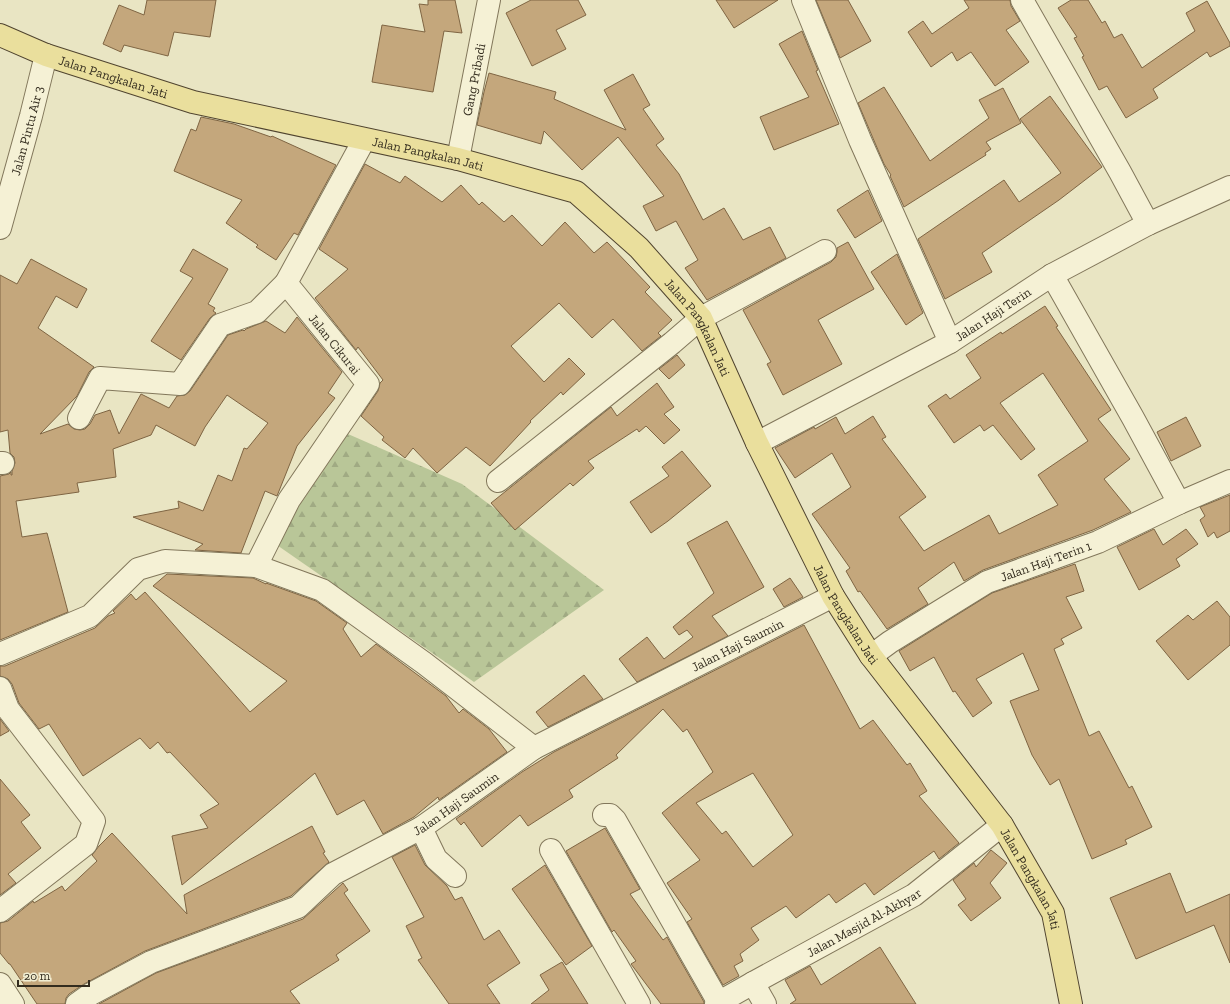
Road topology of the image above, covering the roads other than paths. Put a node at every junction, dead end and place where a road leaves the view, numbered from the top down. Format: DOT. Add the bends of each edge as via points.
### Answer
graph roads {
  1 [pos="490,0"];
  2 [pos="803,0"];
  3 [pos="1022,0"];
  4 [pos="0,35"];
  5 [pos="46,55"];
  6 [pos="364,140"];
  7 [pos="458,159"];
  8 [pos="1230,187"];
  9 [pos="1148,224"];
  10 [pos="0,228"];
  11 [pos="825,251"];
  12 [pos="1052,275"];
  13 [pos="286,283"];
  14 [pos="701,318"];
  15 [pos="950,342"];
  16 [pos="79,418"];
  17 [pos="757,443"];
  18 [pos="498,481"];
  19 [pos="1230,481"];
  20 [pos="1179,503"];
  21 [pos="256,566"];
  22 [pos="833,596"];
  23 [pos="0,654"];
  24 [pos="870,656"];
  25 [pos="0,688"];
  26 [pos="534,748"];
  27 [pos="604,815"];
  28 [pos="1002,825"];
  29 [pos="421,828"];
  30 [pos="551,850"];
  31 [pos="455,876"];
  32 [pos="0,910"];
  33 [pos="753,983"];
  34 [pos="0,984"];
  35 [pos="718,1003"];
  36 [pos="13,1004"];
  37 [pos="77,1004"];
  38 [pos="639,1004"];
  39 [pos="766,1004"];
  40 [pos="1071,1004"];
  1 -- 7 [label="street, Gang Pribadi"];
  2 -- 15 [label="street" via="860,140"];
  3 -- 9 [label="street"];
  4 -- 5 [label="main road, Jalan Pangkalan Jati"];
  5 -- 6 [label="main road, Jalan Pangkalan Jati" via="193,102"];
  5 -- 10 [label="street, Jalan Pintu Air 3"];
  6 -- 7 [label="main road, Jalan Pangkalan Jati"];
  6 -- 13 [label="street"];
  7 -- 14 [label="main road, Jalan Pangkalan Jati" via="576,192 639,248"];
  8 -- 9 [label="street, Jalan Haji Terin"];
  9 -- 12 [label="street, Jalan Haji Terin"];
  11 -- 14 [label="street"];
  12 -- 15 [label="street, Jalan Haji Terin"];
  12 -- 20 [label="street"];
  13 -- 16 [label="street" via="257,312 220,325 180,384 100,378"];
  13 -- 21 [label="street, Jalan Cikurai" via="368,384 289,500"];
  14 -- 17 [label="main road, Jalan Pangkalan Jati"];
  14 -- 18 [label="street"];
  15 -- 17 [label="street, Jalan Haji Terin"];
  17 -- 22 [label="main road, Jalan Pangkalan Jati"];
  19 -- 20 [label="street, Jalan Haji Terin 1"];
  20 -- 24 [label="street, Jalan Haji Terin 1" via="1098,542 987,582"];
  21 -- 23 [label="street" via="165,561 138,569 90,616"];
  21 -- 26 [label="street" via="322,590 424,663"];
  22 -- 24 [label="main road, Jalan Pangkalan Jati"];
  22 -- 26 [label="street, Jalan Haji Saumin"];
  24 -- 28 [label="main road, Jalan Pangkalan Jati"];
  25 -- 32 [label="street" via="8,709 94,821 86,844"];
  26 -- 29 [label="street, Jalan Haji Saumin"];
  27 -- 35 [label="street" via="610,815 615,820"];
  28 -- 33 [label="street, Jalan Masjid Al-Akhyar" via="914,895"];
  28 -- 40 [label="main road, Jalan Pangkalan Jati" via="1053,913"];
  29 -- 31 [label="street" via="436,859"];
  29 -- 37 [label="street, Jalan Haji Saumin" via="334,874 298,907 151,962"];
  30 -- 38 [label="street"];
  33 -- 35 [label="street, Jalan Masjid Al-Akhyar"];
  33 -- 39 [label="street"];
  34 -- 36 [label="street"];
}
